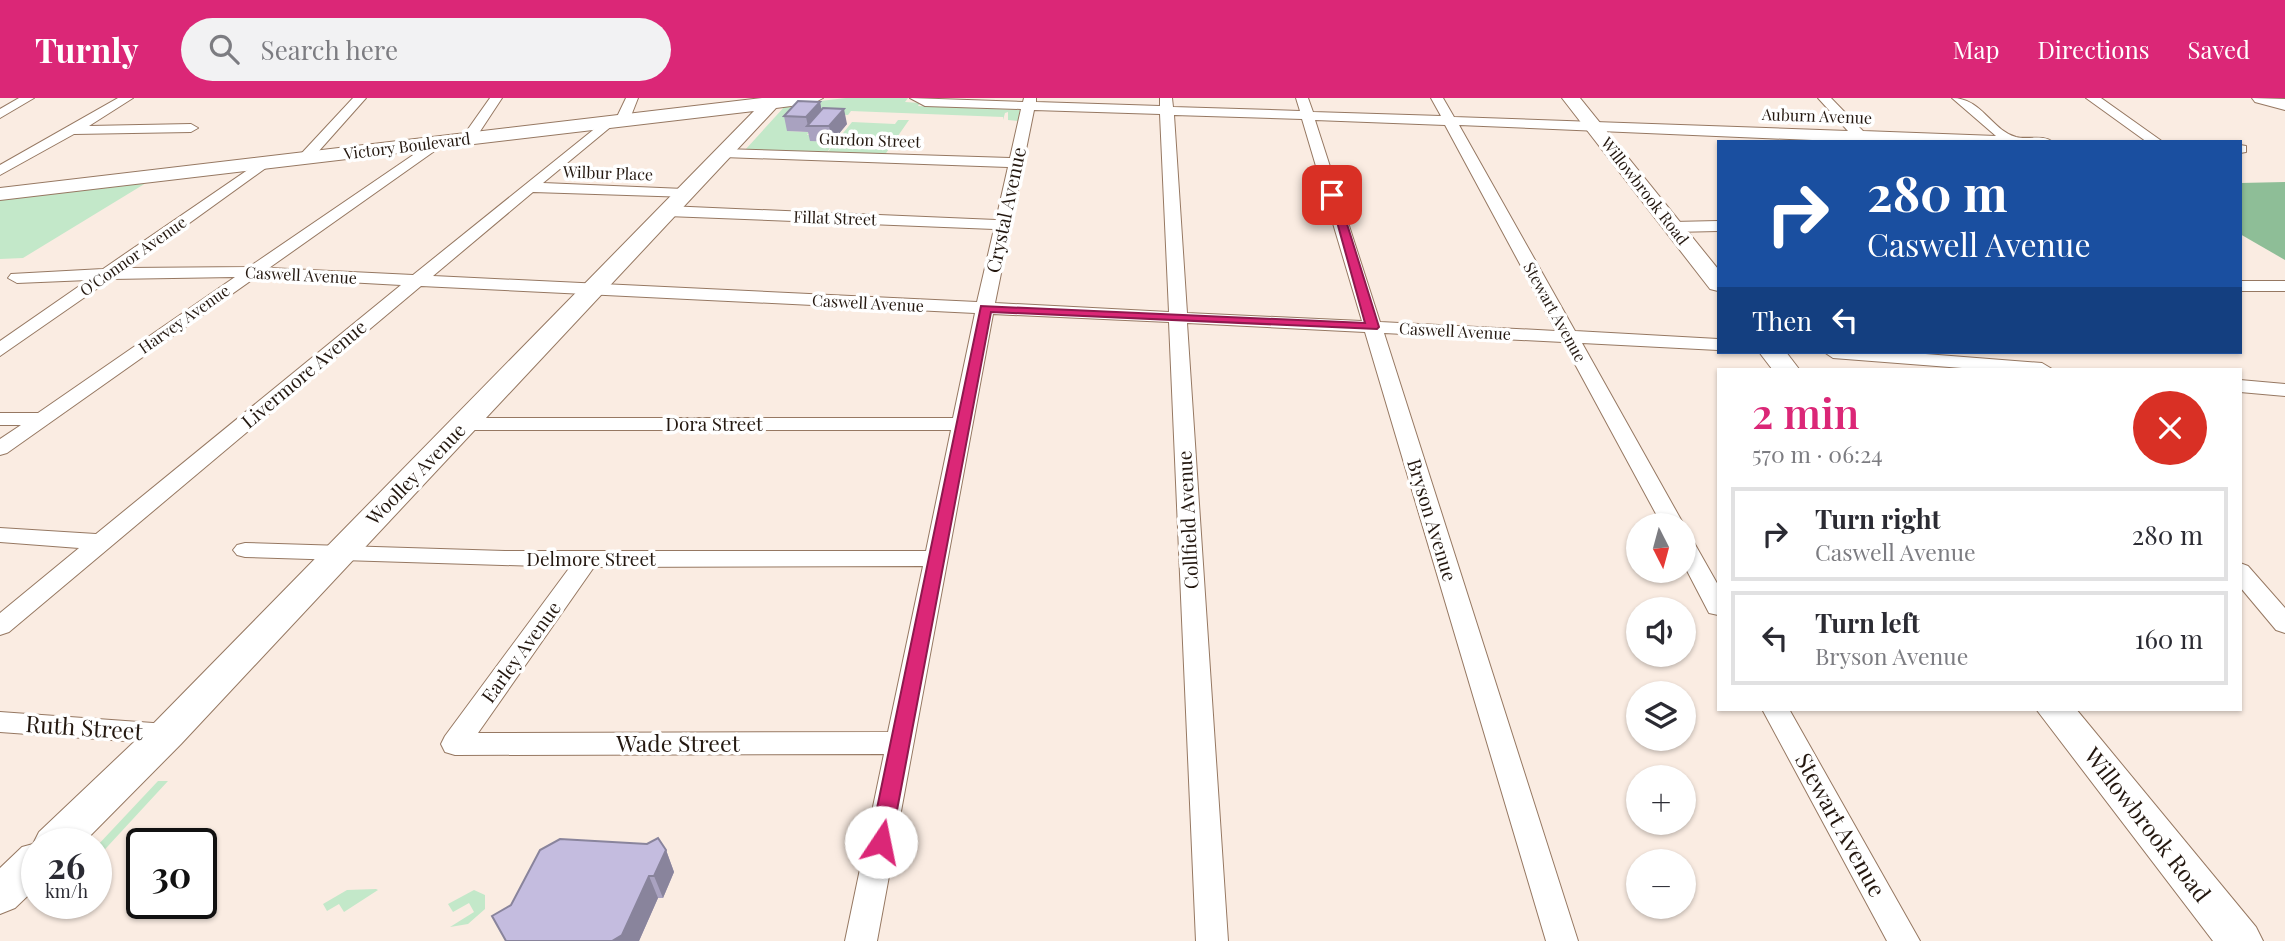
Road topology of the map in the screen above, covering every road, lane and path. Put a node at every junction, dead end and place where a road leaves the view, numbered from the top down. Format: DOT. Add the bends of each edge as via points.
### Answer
graph roads {
  1 [pos="28,98"];
  2 [pos="127,98"];
  3 [pos="360,98"];
  4 [pos="496,98"];
  5 [pos="632,98"];
  6 [pos="814,98"];
  7 [pos="916,98"];
  8 [pos="1437,98"];
  9 [pos="1571,98"];
  10 [pos="1824,98"];
  11 [pos="1958,98"];
  12 [pos="2092,98"];
  13 [pos="2261,98"];
  14 [pos="771,101"];
  15 [pos="1030,101"];
  16 [pos="1167,104"];
  17 [pos="2285,105"];
  18 [pos="1305,107"];
  19 [pos="0,114"];
  20 [pos="615,121"];
  21 [pos="1450,121"];
  22 [pos="1592,125"];
  23 [pos="191,128"];
  24 [pos="72,130"];
  25 [pos="1862,138"];
  26 [pos="468,139"];
  27 [pos="1961,140"];
  28 [pos="2010,140"];
  29 [pos="2153,140"];
  30 [pos="438,142"];
  31 [pos="723,153"];
  32 [pos="305,158"];
  33 [pos="265,162"];
  34 [pos="1017,163"];
  35 [pos="0,171"];
  36 [pos="530,187"];
  37 [pos="0,194"];
  38 [pos="676,202"];
  39 [pos="1003,225"];
  40 [pos="1717,226"];
  41 [pos="1673,227"];
  42 [pos="250,272"];
  43 [pos="108,274"];
  44 [pos="17,278"];
  45 [pos="418,280"];
  46 [pos="1717,283"];
  47 [pos="2242,286"];
  48 [pos="2285,286"];
  49 [pos="593,289"];
  50 [pos="985,308"];
  51 [pos="1177,317"];
  52 [pos="1372,327"];
  53 [pos="1568,336"];
  54 [pos="1717,344"];
  55 [pos="0,350"];
  56 [pos="1774,354"];
  57 [pos="1858,354"];
  58 [pos="1785,368"];
  59 [pos="2030,368"];
  60 [pos="2242,386"];
  61 [pos="2285,390"];
  62 [pos="0,419"];
  63 [pos="42,419"];
  64 [pos="464,424"];
  65 [pos="963,424"];
  66 [pos="0,449"];
  67 [pos="1666,513"];
  68 [pos="0,535"];
  69 [pos="102,542"];
  70 [pos="246,550"];
  71 [pos="339,555"];
  72 [pos="937,558"];
  73 [pos="587,560"];
  74 [pos="1696,566"];
  75 [pos="2242,573"];
  76 [pos="1717,605"];
  77 [pos="2285,624"];
  78 [pos="0,626"];
  79 [pos="1776,711"];
  80 [pos="2057,711"];
  81 [pos="0,722"];
  82 [pos="167,734"];
  83 [pos="900,743"];
  84 [pos="455,744"];
  85 [pos="70,828"];
  86 [pos="21,875"];
  87 [pos="0,895"];
  88 [pos="861,941"];
  89 [pos="1212,941"];
  90 [pos="1562,941"];
  91 [pos="1904,941"];
  92 [pos="2240,941"];
  1 -- 19 [label="street"];
  2 -- 24 [label="street"];
  3 -- 32 [label="street"];
  4 -- 26 [label="street"];
  5 -- 20 [label="street"];
  6 -- 14 [label="street, Victory Boulevard"];
  7 -- 15 [label="street, Auburn Avenue" via="925,102"];
  8 -- 21 [label="street, Stewart Avenue"];
  9 -- 22 [label="street, Willowbrook Road"];
  10 -- 25 [label="street"];
  11 -- 28 [label="street"];
  12 -- 29 [label="street"];
  13 -- 17 [label="street"];
  14 -- 20 [label="street, Victory Boulevard"];
  14 -- 31 [label="street, Woolley Avenue"];
  15 -- 16 [label="street, Auburn Avenue"];
  15 -- 34 [label="street, Crystal Avenue"];
  16 -- 18 [label="street, Auburn Avenue"];
  16 -- 51 [label="street, Collfield Avenue"];
  18 -- 21 [label="street, Auburn Avenue"];
  18 -- 52 [label="street, Bryson Avenue"];
  20 -- 26 [label="street, Victory Boulevard"];
  20 -- 36 [label="street, Livermore Avenue"];
  21 -- 22 [label="street, Auburn Avenue"];
  21 -- 53 [label="street, Stewart Avenue"];
  22 -- 25 [label="street, Auburn Avenue"];
  22 -- 41 [label="street, Willowbrook Road"];
  23 -- 24 [label="street"];
  24 -- 35 [label="street"];
  25 -- 27 [label="street, Auburn Avenue"];
  26 -- 30 [label="street, Victory Boulevard"];
  30 -- 32 [label="street, Victory Boulevard"];
  30 -- 42 [label="street, Harvey Avenue"];
  31 -- 34 [label="street, Gurdon Street"];
  31 -- 38 [label="street, Woolley Avenue"];
  32 -- 33 [label="street, Victory Boulevard"];
  33 -- 37 [label="street, Victory Boulevard"];
  33 -- 43 [label="street, O'Connor Avenue"];
  34 -- 39 [label="street, Crystal Avenue"];
  36 -- 38 [label="street, Wilbur Place"];
  36 -- 45 [label="street, Livermore Avenue"];
  38 -- 39 [label="street, Fillat Street"];
  38 -- 49 [label="street, Woolley Avenue"];
  39 -- 50 [label="street, Crystal Avenue"];
  40 -- 41 [label="street"];
  41 -- 46 [label="street, Willowbrook Road"];
  42 -- 43 [label="street, Caswell Avenue"];
  42 -- 45 [label="street, Caswell Avenue"];
  42 -- 63 [label="street, Harvey Avenue"];
  43 -- 44 [label="street, Caswell Avenue"];
  43 -- 55 [label="street, O'Connor Avenue"];
  45 -- 49 [label="street, Caswell Avenue"];
  45 -- 69 [label="street, Livermore Avenue"];
  47 -- 48 [label="street"];
  49 -- 50 [label="street, Caswell Avenue"];
  49 -- 64 [label="street, Woolley Avenue"];
  50 -- 51 [label="street, Caswell Avenue"];
  50 -- 65 [label="street, Crystal Avenue"];
  51 -- 52 [label="street, Caswell Avenue"];
  51 -- 89 [label="street, Collfield Avenue"];
  52 -- 53 [label="street, Caswell Avenue"];
  52 -- 90 [label="street, Bryson Avenue"];
  53 -- 54 [label="street, Caswell Avenue"];
  53 -- 67 [label="street, Stewart Avenue"];
  56 -- 58 [label="street"];
  57 -- 59 [label="street"];
  60 -- 61 [label="street"];
  62 -- 63 [label="street"];
  63 -- 66 [label="street, Harvey Avenue"];
  64 -- 65 [label="street, Dora Street"];
  64 -- 71 [label="street, Woolley Avenue"];
  65 -- 72 [label="street, Crystal Avenue"];
  68 -- 69 [label="street"];
  69 -- 78 [label="street, Livermore Avenue"];
  70 -- 71 [label="street, Delmore Street"];
  71 -- 73 [label="street, Delmore Street"];
  71 -- 82 [label="street, Woolley Avenue"];
  72 -- 73 [label="street, Delmore Street"];
  72 -- 83 [label="street, Crystal Avenue"];
  73 -- 84 [label="street, Earley Avenue"];
  74 -- 76 [label="street"];
  75 -- 77 [label="street"];
  79 -- 91 [label="street, Stewart Avenue"];
  80 -- 92 [label="street, Willowbrook Road"];
  81 -- 82 [label="street, Ruth Street"];
  82 -- 85 [label="street, Woolley Avenue"];
  83 -- 84 [label="street, Wade Street"];
  83 -- 88 [label="street, Crystal Avenue"];
  86 -- 87 [label="street"];
}
